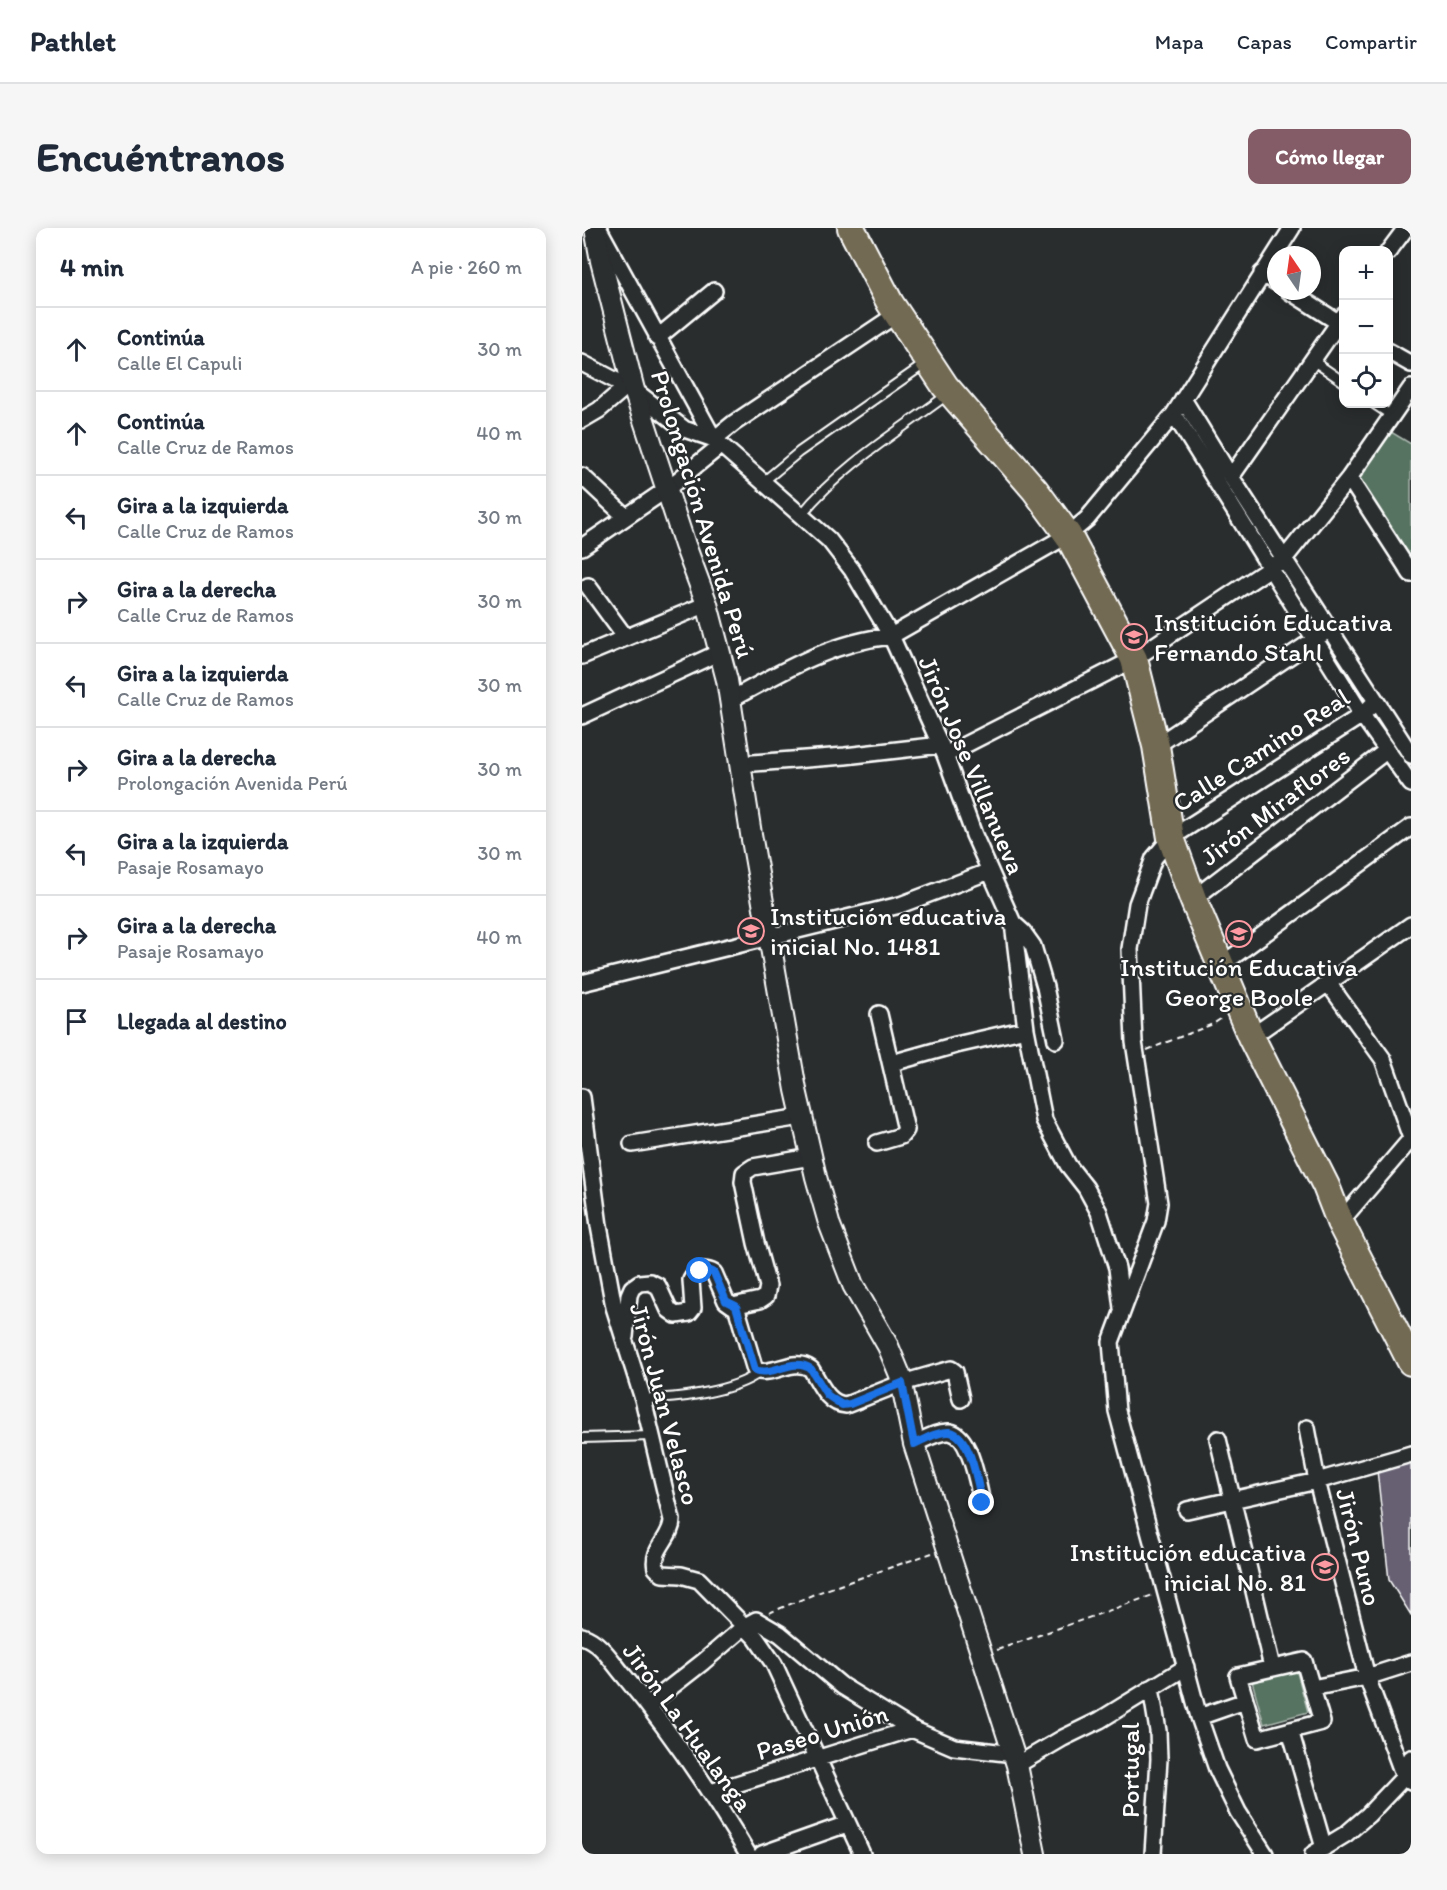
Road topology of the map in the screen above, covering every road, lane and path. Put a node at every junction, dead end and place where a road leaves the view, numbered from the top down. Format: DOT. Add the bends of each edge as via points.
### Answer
graph roads {
  1 [pos="597,228"];
  2 [pos="851,228"];
  3 [pos="1292,228"];
  4 [pos="1406,228"];
  5 [pos="1393,246"];
  6 [pos="1262,273"];
  7 [pos="1267,276"];
  8 [pos="714,291"];
  9 [pos="1305,300"];
  10 [pos="897,314"];
  11 [pos="1339,319"];
  12 [pos="1339,325"];
  13 [pos="657,338"];
  14 [pos="1393,353"];
  15 [pos="1312,360"];
  16 [pos="928,362"];
  17 [pos="582,363"];
  18 [pos="1411,363"];
  19 [pos="1339,379"];
  20 [pos="631,388"];
  21 [pos="1411,388"];
  22 [pos="951,393"];
  23 [pos="1183,399"];
  24 [pos="1380,408"];
  25 [pos="1174,414"];
  26 [pos="1392,416"];
  27 [pos="582,420"];
  28 [pos="717,443"];
  29 [pos="582,476"];
  30 [pos="1231,477"];
  31 [pos="1349,478"];
  32 [pos="763,482"];
  33 [pos="667,489"];
  34 [pos="801,515"];
  35 [pos="626,517"];
  36 [pos="1068,535"];
  37 [pos="582,547"];
  38 [pos="1284,559"];
  39 [pos="1270,569"];
  40 [pos="1411,574"];
  41 [pos="588,586"];
  42 [pos="707,604"];
  43 [pos="1329,630"];
  44 [pos="891,636"];
  45 [pos="626,638"];
  46 [pos="1315,639"];
  47 [pos="720,652"];
  48 [pos="582,656"];
  49 [pos="1134,659"];
  50 [pos="730,700"];
  51 [pos="1376,701"];
  52 [pos="1362,715"];
  53 [pos="582,716"];
  54 [pos="1156,746"];
  55 [pos="943,750"];
  56 [pos="1386,751"];
  57 [pos="1411,755"];
  58 [pos="740,764"];
  59 [pos="1411,784"];
  60 [pos="1411,827"];
  61 [pos="1171,838"];
  62 [pos="990,871"];
  63 [pos="1193,899"];
  64 [pos="1013,923"];
  65 [pos="1411,925"];
  66 [pos="770,936"];
  67 [pos="1220,966"];
  68 [pos="582,983"];
  69 [pos="1328,983"];
  70 [pos="1238,1008"];
  71 [pos="879,1014"];
  72 [pos="1026,1029"];
  73 [pos="1251,1037"];
  74 [pos="1056,1040"];
  75 [pos="1136,1053"];
  76 [pos="892,1063"];
  77 [pos="582,1097"];
  78 [pos="801,1117"];
  79 [pos="1411,1139"];
  80 [pos="877,1143"];
  81 [pos="632,1144"];
  82 [pos="810,1157"];
  83 [pos="1340,1222"];
  84 [pos="736,1306"];
  85 [pos="1122,1312"];
  86 [pos="626,1343"];
  87 [pos="1411,1362"];
  88 [pos="760,1372"];
  89 [pos="902,1383"];
  90 [pos="643,1399"];
  91 [pos="961,1399"];
  92 [pos="1307,1428"];
  93 [pos="652,1436"];
  94 [pos="582,1438"];
  95 [pos="1218,1439"];
  96 [pos="914,1444"];
  97 [pos="1411,1454"];
  98 [pos="1317,1481"];
  99 [pos="1234,1500"];
  100 [pos="982,1503"];
  101 [pos="1187,1510"];
  102 [pos="946,1549"];
  103 [pos="1164,1591"];
  104 [pos="750,1623"];
  105 [pos="582,1636"];
  106 [pos="980,1656"];
  107 [pos="1411,1663"];
  108 [pos="1186,1667"];
  109 [pos="1272,1667"];
  110 [pos="1367,1677"];
  111 [pos="1151,1688"];
  112 [pos="1312,1688"];
  113 [pos="1245,1701"];
  114 [pos="648,1705"];
  115 [pos="1198,1717"];
  116 [pos="912,1729"];
  117 [pos="1290,1730"];
  118 [pos="816,1757"];
  119 [pos="1411,1758"];
  120 [pos="1015,1760"];
  121 [pos="1408,1779"];
  122 [pos="711,1792"];
  123 [pos="847,1824"];
  124 [pos="1318,1851"];
  125 [pos="748,1854"];
  126 [pos="762,1854"];
  127 [pos="862,1854"];
  128 [pos="1035,1854"];
  129 [pos="1153,1854"];
  130 [pos="1265,1854"];
  1 -- 13 [label="street"];
  1 -- 20 [label="street, Prolongación Avenida Perú"];
  2 -- 10 [label="highway"];
  3 -- 6 [label="street"];
  4 -- 5 [label="street"];
  6 -- 7 [label="street"];
  6 -- 23 [label="street"];
  8 -- 13 [label="street"];
  9 -- 11 [label="street"];
  10 -- 16 [label="highway"];
  10 -- 28 [label="street" via="734,423"];
  12 -- 15 [label="street"];
  13 -- 28 [label="street"];
  14 -- 18 [label="street"];
  15 -- 19 [label="lane"];
  15 -- 30 [label="street"];
  16 -- 22 [label="highway"];
  16 -- 32 [label="lane" via="799,452"];
  17 -- 20 [label="street, Jirón Jose Villanueva"];
  20 -- 27 [label="street"];
  20 -- 28 [label="street, Jirón Jose Villanueva" via="684,429"];
  20 -- 33 [label="street, Prolongación Avenida Perú"];
  21 -- 26 [label="street"];
  22 -- 34 [label="lane" via="842,471"];
  22 -- 36 [label="highway" via="1035,490"];
  23 -- 25 [label="street"];
  23 -- 30 [label="street"];
  24 -- 26 [label="lane"];
  25 -- 36 [label="street" via="1087,519"];
  25 -- 39 [label="street"];
  26 -- 31 [label="street"];
  28 -- 32 [label="street, Jirón Jose Villanueva"];
  28 -- 33 [label="street"];
  29 -- 35 [label="street"];
  30 -- 38 [label="street"];
  31 -- 38 [label="street"];
  31 -- 40 [label="street"];
  32 -- 34 [label="street, Jirón Jose Villanueva"];
  33 -- 35 [label="street"];
  33 -- 42 [label="street, Prolongación Avenida Perú"];
  34 -- 44 [label="street, Jirón Jose Villanueva" via="829,540 852,570"];
  35 -- 37 [label="street"];
  36 -- 44 [label="street"];
  36 -- 49 [label="highway"];
  38 -- 39 [label="street"];
  38 -- 43 [label="street"];
  39 -- 46 [label="street"];
  39 -- 49 [label="street"];
  41 -- 45 [label="street"];
  42 -- 45 [label="street"];
  42 -- 47 [label="street, Prolongación Avenida Perú"];
  43 -- 46 [label="street"];
  43 -- 51 [label="street"];
  44 -- 50 [label="street" via="858,641 809,658"];
  44 -- 55 [label="street, Jirón Jose Villanueva"];
  45 -- 48 [label="street"];
  46 -- 52 [label="street"];
  46 -- 54 [label="street"];
  47 -- 50 [label="street, Prolongación Avenida Perú"];
  47 -- 53 [label="street"];
  49 -- 54 [label="highway"];
  49 -- 55 [label="street"];
  50 -- 58 [label="street, Prolongación Avenida Perú"];
  51 -- 52 [label="street, Calle Camino Real"];
  51 -- 57 [label="street"];
  52 -- 56 [label="street"];
  52 -- 61 [label="street, Calle Camino Real"];
  54 -- 61 [label="highway"];
  55 -- 58 [label="street"];
  55 -- 62 [label="street, Jirón Jose Villanueva"];
  56 -- 59 [label="street"];
  56 -- 63 [label="street, Jirón Miraflores"];
  58 -- 66 [label="street, Prolongación Avenida Perú"];
  60 -- 67 [label="street"];
  61 -- 63 [label="highway"];
  61 -- 75 [label="street, Calle Camino Real" via="1154,858 1137,904 1130,949"];
  62 -- 64 [label="street, Jirón Jose Villanueva"];
  62 -- 66 [label="street" via="900,905"];
  63 -- 67 [label="highway"];
  64 -- 72 [label="street, Jirón Jose Villanueva"];
  64 -- 74 [label="street" via="1033,946"];
  65 -- 69 [label="street"];
  66 -- 68 [label="street"];
  66 -- 78 [label="street, Prolongación Avenida Perú"];
  67 -- 70 [label="highway"];
  69 -- 73 [label="street"];
  69 -- 79 [label="street" via="1383,1059"];
  70 -- 73 [label="highway"];
  70 -- 75 [label="path" via="1213,1024"];
  71 -- 76 [label="street"];
  72 -- 76 [label="street"];
  72 -- 85 [label="street, Jirón Jose Villanueva" via="1044,1120 1099,1212 1117,1268"];
  73 -- 83 [label="highway"];
  75 -- 85 [label="street, Calle Camino Real" via="1159,1203"];
  76 -- 80 [label="street" via="906,1130 901,1136"];
  77 -- 86 [label="street, Jirón Juan Velasco" via="614,1307"];
  78 -- 81 [label="street"];
  78 -- 82 [label="street, Prolongación Avenida Perú"];
  79 -- 83 [label="street"];
  82 -- 84 [label="street" via="753,1167 744,1173 769,1290 764,1298"];
  82 -- 89 [label="street, Prolongación Avenida Perú" via="852,1285 888,1346"];
  83 -- 87 [label="highway"];
  84 -- 86 [label="street" via="726,1301 717,1277 707,1270 696,1273 691,1280 693,1308 684,1315 671,1313 658,1286 643,1282 632,1288 629,1295"];
  84 -- 88 [label="street" via="753,1367"];
  85 -- 103 [label="street, Calle Camino Real" via="1111,1342 1117,1411"];
  86 -- 90 [label="street, Jirón Juan Velasco"];
  88 -- 89 [label="street" via="795,1364 807,1366 827,1395 842,1405"];
  88 -- 90 [label="lane" via="708,1391"];
  89 -- 91 [label="street" via="951,1369 956,1372"];
  89 -- 96 [label="street, Prolongación Avenida Perú"];
  90 -- 93 [label="street, Jirón Juan Velasco"];
  92 -- 98 [label="street, Jirón Puno"];
  93 -- 94 [label="lane"];
  93 -- 104 [label="street, Jirón Juan Velasco" via="672,1520 672,1528 655,1555 656,1568 662,1574 699,1580"];
  95 -- 99 [label="street"];
  96 -- 100 [label="street" via="944,1432 960,1437 967,1447"];
  96 -- 102 [label="street, Prolongación Avenida Perú"];
  97 -- 98 [label="street"];
  98 -- 99 [label="street"];
  98 -- 110 [label="street, Jirón Puno"];
  99 -- 101 [label="street"];
  99 -- 109 [label="street"];
  102 -- 104 [label="path" via="782,1606"];
  102 -- 106 [label="street, Prolongación Avenida Perú"];
  103 -- 106 [label="path"];
  103 -- 108 [label="street, Calle Camino Real"];
  104 -- 114 [label="street"];
  104 -- 116 [label="street" via="780,1634 842,1686"];
  104 -- 118 [label="street, Jirón Juan Velasco" via="774,1664"];
  105 -- 114 [label="street, Jirón La Hualanga" via="599,1645"];
  106 -- 120 [label="street, Prolongación Avenida Perú"];
  107 -- 110 [label="street"];
  108 -- 111 [label="street"];
  108 -- 115 [label="street, Calle Camino Real"];
  109 -- 112 [label="street" via="1304,1660"];
  109 -- 113 [label="street" via="1238,1676"];
  110 -- 112 [label="street"];
  110 -- 121 [label="street, Jirón Puno"];
  111 -- 120 [label="street" via="1100,1720"];
  111 -- 129 [label="street, Portugal" via="1159,1760"];
  112 -- 117 [label="street" via="1322,1722"];
  113 -- 115 [label="street"];
  113 -- 117 [label="street" via="1257,1739"];
  114 -- 122 [label="street, Jirón La Hualanga"];
  115 -- 130 [label="street, Calle Camino Real" via="1221,1778"];
  116 -- 118 [label="street, Paseo Unión"];
  116 -- 120 [label="street" via="954,1747"];
  117 -- 124 [label="street"];
  118 -- 122 [label="street, Paseo Unión"];
  118 -- 123 [label="street, Jirón Juan Velasco"];
  119 -- 121 [label="street"];
  120 -- 128 [label="street, Prolongación Avenida Perú"];
  121 -- 124 [label="street" via="1346,1834"];
  122 -- 125 [label="street, Jirón La Hualanga"];
  123 -- 126 [label="street"];
  123 -- 127 [label="street, Jirón Juan Velasco"];
}
